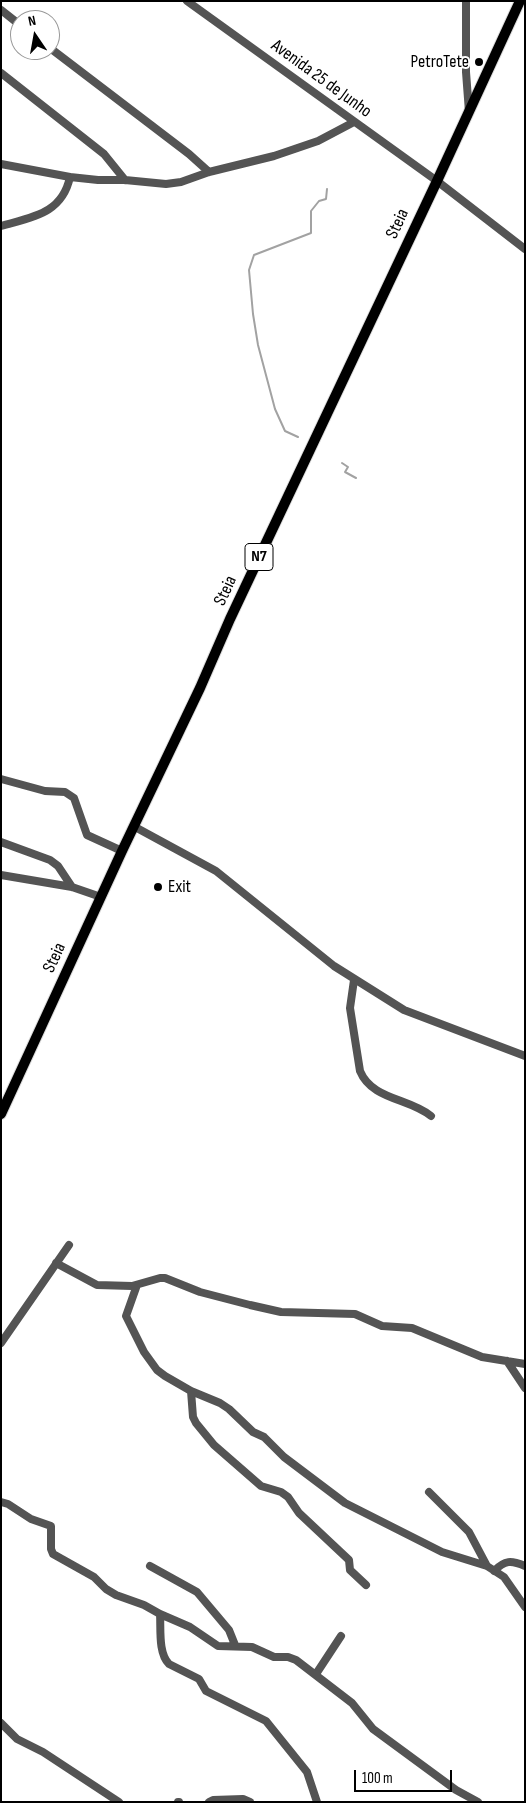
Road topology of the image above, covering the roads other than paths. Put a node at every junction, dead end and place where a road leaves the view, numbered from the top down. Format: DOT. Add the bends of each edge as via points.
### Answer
graph roads {
  1 [pos="187,1"];
  2 [pos="466,1"];
  3 [pos="520,1"];
  4 [pos="60,56"];
  5 [pos="1,73"];
  6 [pos="469,113"];
  7 [pos="354,122"];
  8 [pos="1,164"];
  9 [pos="209,172"];
  10 [pos="70,177"];
  11 [pos="125,180"];
  12 [pos="437,181"];
  13 [pos="1,226"];
  14 [pos="525,249"];
  15 [pos="1,779"];
  16 [pos="135,827"];
  17 [pos="1,842"];
  18 [pos="122,851"];
  19 [pos="1,875"];
  20 [pos="72,887"];
  21 [pos="101,897"];
  22 [pos="354,980"];
  23 [pos="525,1056"];
  24 [pos="1,1114"];
  25 [pos="432,1116"];
  26 [pos="69,1245"];
  27 [pos="56,1263"];
  28 [pos="137,1285"];
  29 [pos="1,1344"];
  30 [pos="507,1361"];
  31 [pos="525,1364"];
  32 [pos="525,1388"];
  33 [pos="190,1391"];
  34 [pos="429,1492"];
  35 [pos="1,1502"];
  36 [pos="150,1566"];
  37 [pos="487,1566"];
  38 [pos="525,1566"];
  39 [pos="494,1571"];
  40 [pos="366,1585"];
  41 [pos="525,1607"];
  42 [pos="160,1614"];
  43 [pos="341,1636"];
  44 [pos="235,1645"];
  45 [pos="316,1674"];
  46 [pos="1,1723"];
  47 [pos="120,1802"];
  48 [pos="209,1802"];
  49 [pos="250,1802"];
  50 [pos="318,1802"];
  51 [pos="478,1802"];
  1 -- 7 [label="street, Avenida 25 de Junho"];
  2 -- 6 [label="street"];
  3 -- 6 [label="main road, Steia / N7"];
  4 -- 9 [label="street"];
  5 -- 11 [label="street" via="104,154"];
  6 -- 12 [label="main road, Steia / N7"];
  7 -- 9 [label="street" via="318,141"];
  7 -- 12 [label="street, Avenida 25 de Junho"];
  8 -- 10 [label="street"];
  9 -- 11 [label="street" via="166,184"];
  10 -- 11 [label="street"];
  10 -- 13 [label="street" via="61,196 44,213"];
  12 -- 14 [label="street, Avenida 25 de Junho"];
  12 -- 16 [label="main road, Steia / N7"];
  15 -- 18 [label="street" via="44,791 70,794 87,835"];
  16 -- 18 [label="main road, Steia / N7"];
  16 -- 22 [label="street" via="216,871"];
  17 -- 20 [label="street" via="50,860"];
  18 -- 21 [label="main road, Steia / N7"];
  19 -- 20 [label="street"];
  20 -- 21 [label="street"];
  21 -- 24 [label="main road, Steia / N7"];
  22 -- 23 [label="street" via="414,1014"];
  22 -- 25 [label="street" via="350,1008 364,1080 373,1088"];
  26 -- 27 [label="street"];
  27 -- 28 [label="street" via="97,1285"];
  27 -- 29 [label="street"];
  28 -- 30 [label="street" via="165,1278 200,1292 281,1312 356,1314 377,1324 412,1328 478,1356"];
  28 -- 33 [label="street" via="126,1316 141,1348 158,1370"];
  30 -- 31 [label="street"];
  30 -- 32 [label="street"];
  33 -- 37 [label="street" via="228,1408 253,1432 264,1437 284,1457 345,1503 442,1552"];
  33 -- 40 [label="street" via="193,1417 214,1446 261,1486 288,1497 299,1513 349,1560 350,1570"];
  34 -- 37 [label="street" via="469,1532"];
  35 -- 42 [label="street" via="51,1526 53,1554 94,1577 106,1590"];
  36 -- 44 [label="street" via="197,1592 229,1630"];
  37 -- 39 [label="street"];
  38 -- 39 [label="street" via="508,1561"];
  39 -- 41 [label="street" via="507,1581"];
  42 -- 44 [label="street" via="190,1627 218,1646"];
  42 -- 50 [label="street" via="166,1661 199,1679 206,1691 266,1721 307,1772"];
  43 -- 45 [label="street"];
  44 -- 45 [label="street" via="252,1647 274,1657 292,1658"];
  45 -- 51 [label="street" via="352,1704 373,1729 456,1790"];
  46 -- 47 [label="street" via="17,1739"];
  48 -- 49 [label="street" via="243,1799"];
}
